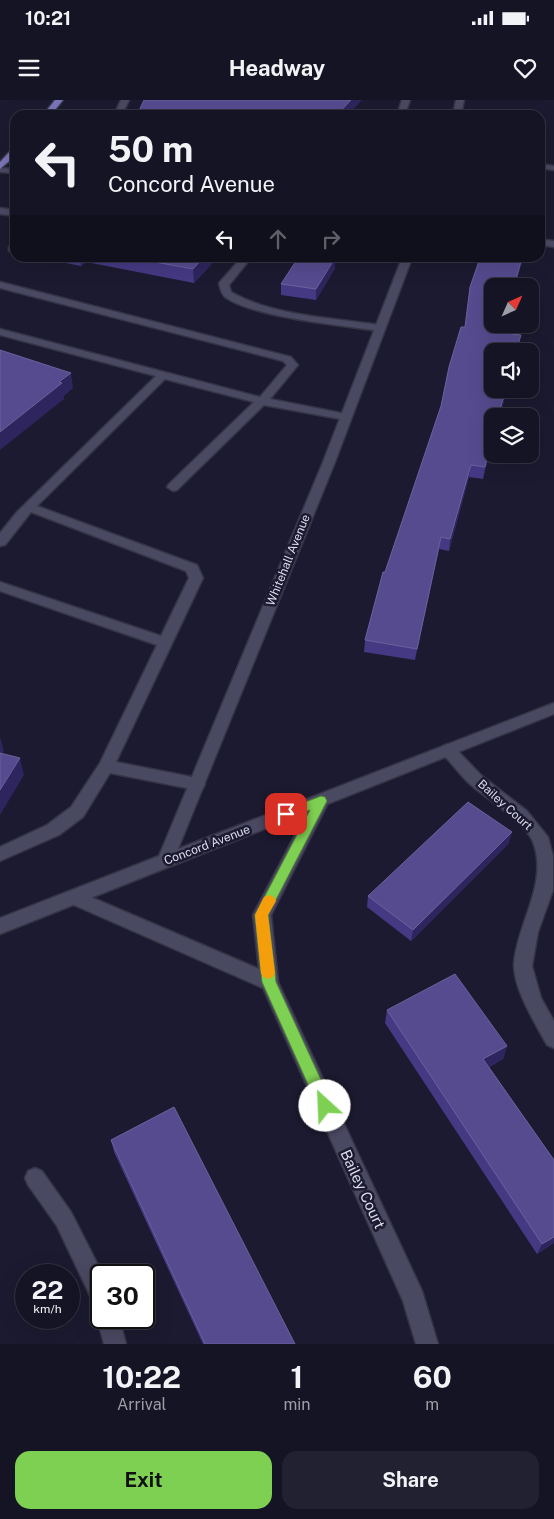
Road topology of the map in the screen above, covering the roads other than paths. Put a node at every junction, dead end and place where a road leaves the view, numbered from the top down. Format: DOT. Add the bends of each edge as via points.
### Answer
graph roads {
  1 [pos="59,100"];
  2 [pos="51,110"];
  3 [pos="10,157"];
  4 [pos="0,168"];
  5 [pos="242,262"];
  6 [pos="405,262"];
  7 [pos="0,285"];
  8 [pos="380,328"];
  9 [pos="0,332"];
  10 [pos="163,375"];
  11 [pos="262,401"];
  12 [pos="346,418"];
  13 [pos="173,487"];
  14 [pos="29,507"];
  15 [pos="0,542"];
  16 [pos="0,586"];
  17 [pos="165,643"];
  18 [pos="554,708"];
  19 [pos="448,750"];
  20 [pos="106,766"];
  21 [pos="197,784"];
  22 [pos="321,801"];
  23 [pos="0,854"];
  24 [pos="165,861"];
  25 [pos="73,897"];
  26 [pos="0,926"];
  27 [pos="269,982"];
  28 [pos="554,1039"];
  29 [pos="35,1178"];
  30 [pos="90,1272"];
  31 [pos="111,1329"];
  32 [pos="115,1344"];
  33 [pos="427,1344"];
  1 -- 2 [label="main road"];
  3 -- 4 [label="main road"];
  5 -- 8 [label="street" via="224,283 224,288 235,298 281,312"];
  6 -- 8 [label="street, Whitehall Avenue"];
  7 -- 11 [label="street" via="287,359 292,365"];
  8 -- 12 [label="street, Whitehall Avenue"];
  9 -- 10 [label="street"];
  10 -- 11 [label="street"];
  10 -- 14 [label="street"];
  11 -- 12 [label="street"];
  11 -- 13 [label="street"];
  12 -- 21 [label="street, Whitehall Avenue"];
  14 -- 15 [label="street"];
  14 -- 17 [label="street" via="192,568 196,578"];
  16 -- 17 [label="street"];
  17 -- 20 [label="street"];
  18 -- 19 [label="street, Concord Avenue"];
  19 -- 22 [label="street, Concord Avenue"];
  19 -- 28 [label="street, Bailey Court" via="476,780 521,816 540,837 545,856 544,890 529,932 523,966 532,1000"];
  20 -- 21 [label="street"];
  20 -- 23 [label="street" via="78,812 53,830"];
  21 -- 24 [label="street, Whitehall Avenue"];
  22 -- 24 [label="street, Concord Avenue"];
  22 -- 27 [label="street, Bailey Court" via="262,915"];
  24 -- 25 [label="street, Concord Avenue"];
  25 -- 26 [label="street, Concord Avenue"];
  25 -- 27 [label="street"];
  27 -- 33 [label="street, Bailey Court" via="414,1299"];
  29 -- 30 [label="street" via="64,1219"];
  31 -- 32 [label="street"];
}
